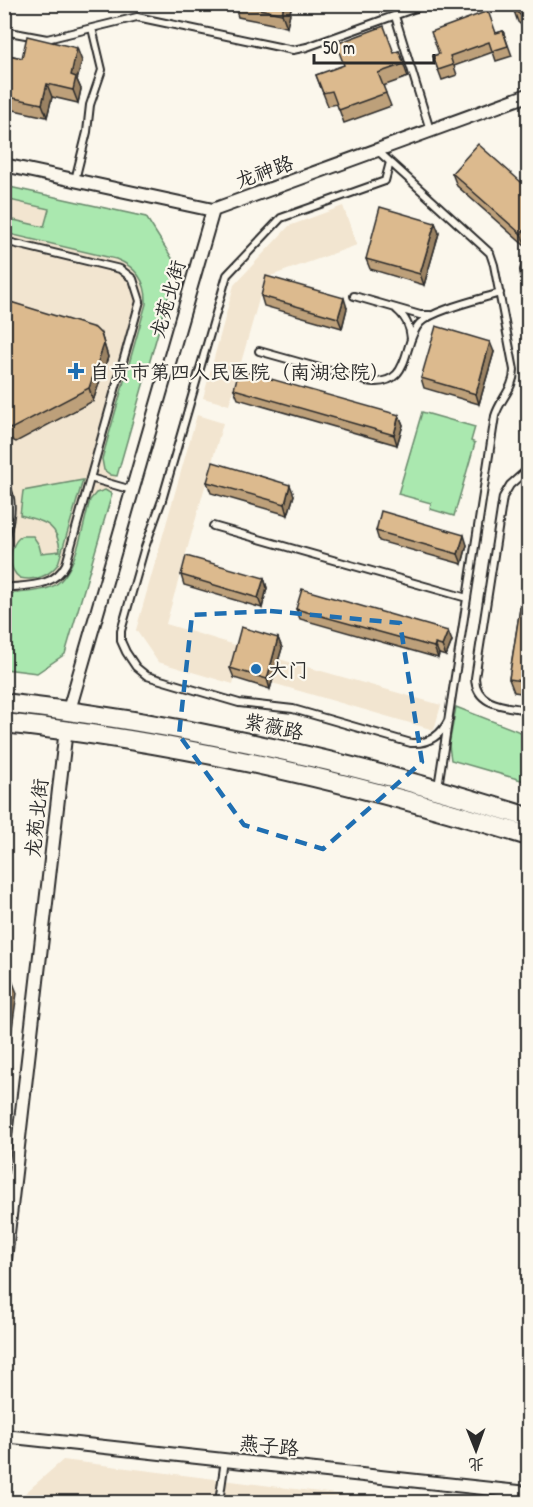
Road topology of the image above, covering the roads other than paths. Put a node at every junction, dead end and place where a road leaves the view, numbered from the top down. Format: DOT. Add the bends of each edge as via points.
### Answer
graph roads {
  1 [pos="427,4"];
  2 [pos="395,16"];
  3 [pos="92,28"];
  4 [pos="4,31"];
  5 [pos="528,95"];
  6 [pos="431,131"];
  7 [pos="378,151"];
  8 [pos="390,162"];
  9 [pos="4,165"];
  10 [pos="75,180"];
  11 [pos="213,210"];
  12 [pos="4,242"];
  13 [pos="528,256"];
  14 [pos="500,293"];
  15 [pos="354,296"];
  16 [pos="528,298"];
  17 [pos="390,306"];
  18 [pos="433,315"];
  19 [pos="411,341"];
  20 [pos="259,351"];
  21 [pos="528,469"];
  22 [pos="90,478"];
  23 [pos="4,483"];
  24 [pos="133,490"];
  25 [pos="213,526"];
  26 [pos="4,545"];
  27 [pos="4,588"];
  28 [pos="467,598"];
  29 [pos="4,703"];
  30 [pos="69,710"];
  31 [pos="528,710"];
  32 [pos="448,719"];
  33 [pos="4,723"];
  34 [pos="66,729"];
  35 [pos="438,788"];
  36 [pos="528,817"];
  37 [pos="528,836"];
  38 [pos="6,1240"];
  39 [pos="4,1268"];
  40 [pos="4,1436"];
  41 [pos="225,1460"];
  42 [pos="528,1493"];
  43 [pos="219,1503"];
  1 -- 2 [label="lane"];
  2 -- 3 [label="lane" via="293,50 137,18"];
  2 -- 6 [label="lane"];
  3 -- 4 [label="lane" via="47,39"];
  3 -- 10 [label="lane" via="102,70 90,105"];
  5 -- 6 [label="street, 龙神路"];
  6 -- 7 [label="street, 龙神路"];
  7 -- 8 [label="lane"];
  7 -- 11 [label="street, 龙神路"];
  8 -- 14 [label="lane" via="485,247 492,258"];
  8 -- 32 [label="lane" via="385,181 276,221 227,275 144,550 121,641 136,667 147,676 228,700 293,709 411,743 426,743 434,738"];
  9 -- 10 [label="street"];
  10 -- 11 [label="street"];
  11 -- 24 [label="street, 龙苑北街"];
  12 -- 22 [label="lane" via="120,269 136,286 138,314"];
  13 -- 16 [label="lane" via="524,270"];
  14 -- 18 [label="lane"];
  14 -- 28 [label="lane" via="514,377 495,416"];
  15 -- 17 [label="lane"];
  17 -- 18 [label="lane"];
  17 -- 19 [label="lane" via="406,320"];
  18 -- 19 [label="lane" via="419,324"];
  19 -- 20 [label="lane" via="401,369 391,378 372,382"];
  21 -- 31 [label="lane" via="503,497 475,678 478,692 487,701"];
  22 -- 24 [label="lane"];
  22 -- 27 [label="lane" via="62,572 44,584"];
  23 -- 26 [label="lane" via="12,503"];
  24 -- 30 [label="street, 龙苑北街"];
  25 -- 28 [label="lane"];
  28 -- 32 [label="lane"];
  29 -- 30 [label="main road, 紫薇路"];
  30 -- 35 [label="main road, 紫薇路" via="278,749"];
  32 -- 35 [label="lane"];
  33 -- 34 [label="main road"];
  34 -- 37 [label="main road" via="272,768 432,806"];
  34 -- 38 [label="street, 龙苑北街"];
  35 -- 36 [label="main road, 紫薇路"];
  38 -- 39 [label="street, 龙苑北街"];
  40 -- 41 [label="street, 燕子路"];
  41 -- 42 [label="street, 燕子路"];
  41 -- 43 [label="lane"];
}
